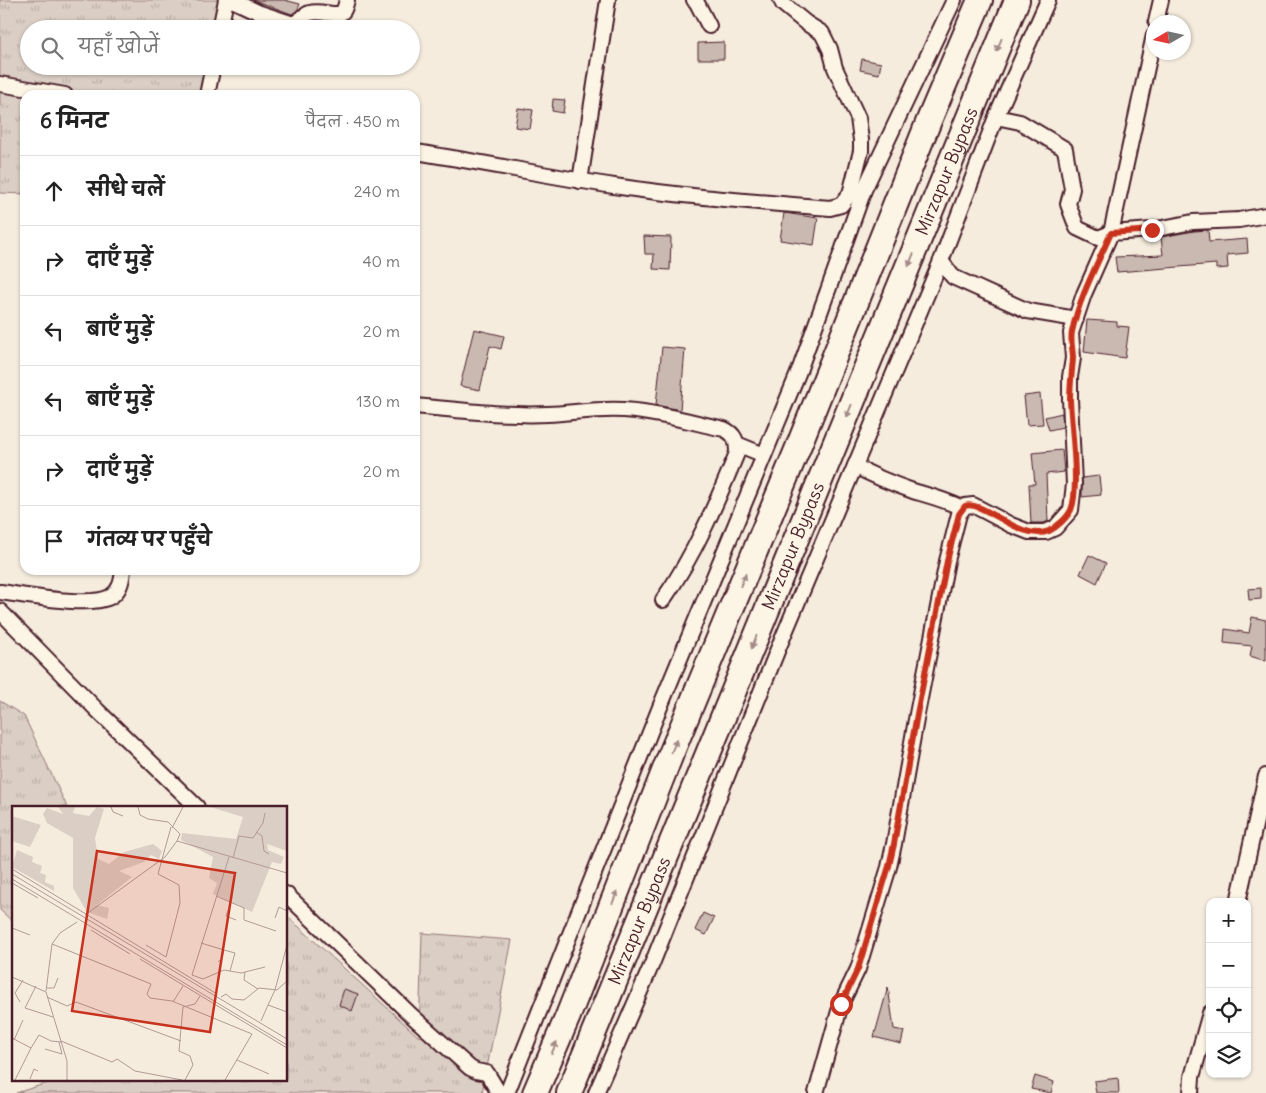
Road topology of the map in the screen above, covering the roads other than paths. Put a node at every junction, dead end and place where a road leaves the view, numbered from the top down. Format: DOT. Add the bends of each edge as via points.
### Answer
graph roads {
  1 [pos="226,0"];
  2 [pos="232,0"];
  3 [pos="347,0"];
  4 [pos="608,0"];
  5 [pos="694,0"];
  6 [pos="781,0"];
  7 [pos="954,0"];
  8 [pos="980,0"];
  9 [pos="1017,0"];
  10 [pos="1048,0"];
  11 [pos="1160,0"];
  12 [pos="1157,15"];
  13 [pos="222,20"];
  14 [pos="281,20"];
  15 [pos="300,20"];
  16 [pos="709,26"];
  17 [pos="1149,60"];
  18 [pos="211,75"];
  19 [pos="0,84"];
  20 [pos="35,90"];
  21 [pos="208,90"];
  22 [pos="996,117"];
  23 [pos="420,153"];
  24 [pos="580,181"];
  25 [pos="1266,215"];
  26 [pos="1111,233"];
  27 [pos="941,261"];
  28 [pos="1076,319"];
  29 [pos="420,406"];
  30 [pos="737,444"];
  31 [pos="764,455"];
  32 [pos="855,466"];
  33 [pos="962,508"];
  34 [pos="123,575"];
  35 [pos="0,592"];
  36 [pos="663,600"];
  37 [pos="0,611"];
  38 [pos="1266,776"];
  39 [pos="196,806"];
  40 [pos="288,896"];
  41 [pos="1239,898"];
  42 [pos="1206,1027"];
  43 [pos="499,1093"];
  44 [pos="507,1093"];
  45 [pos="535,1093"];
  46 [pos="570,1093"];
  47 [pos="596,1093"];
  48 [pos="816,1093"];
  49 [pos="1191,1093"];
  1 -- 13 [label="street"];
  2 -- 14 [label="street"];
  3 -- 15 [label="street" via="342,13 312,12"];
  4 -- 24 [label="street"];
  5 -- 16 [label="street"];
  6 -- 24 [label="street" via="822,33 834,68 858,118 861,151 850,194 841,205 830,208 709,198"];
  7 -- 31 [label="street" via="864,190 799,370"];
  45 -- 8 [label="highway, one-way"];
  9 -- 46 [label="highway, Mirzapur Bypass, one-way"];
  10 -- 22 [label="street"];
  11 -- 12 [label="street"];
  17 -- 26 [label="street"];
  18 -- 21 [label="street"];
  19 -- 20 [label="street"];
  22 -- 26 [label="street" via="1020,122 1065,149 1072,189 1068,204 1077,228 1098,238"];
  22 -- 27 [label="street"];
  23 -- 24 [label="street"];
  25 -- 26 [label="street"];
  26 -- 28 [label="street"];
  27 -- 28 [label="street" via="953,277 1028,311"];
  27 -- 32 [label="street"];
  28 -- 33 [label="street" via="1071,334 1074,484 1071,510 1055,528 1046,532 1028,532 973,504"];
  29 -- 30 [label="street" via="511,414 624,410 724,429 731,432"];
  30 -- 31 [label="street"];
  30 -- 36 [label="street" via="737,452 717,503 685,567"];
  31 -- 44 [label="street"];
  32 -- 33 [label="street"];
  32 -- 47 [label="street" via="652,964"];
  33 -- 48 [label="street" via="947,561 891,859 858,969 841,1004"];
  34 -- 35 [label="street" via="118,589 103,599 77,601"];
  37 -- 39 [label="street"];
  38 -- 41 [label="street"];
  40 -- 43 [label="street" via="470,1068 487,1073"];
  42 -- 49 [label="street" via="1192,1077"];
}
